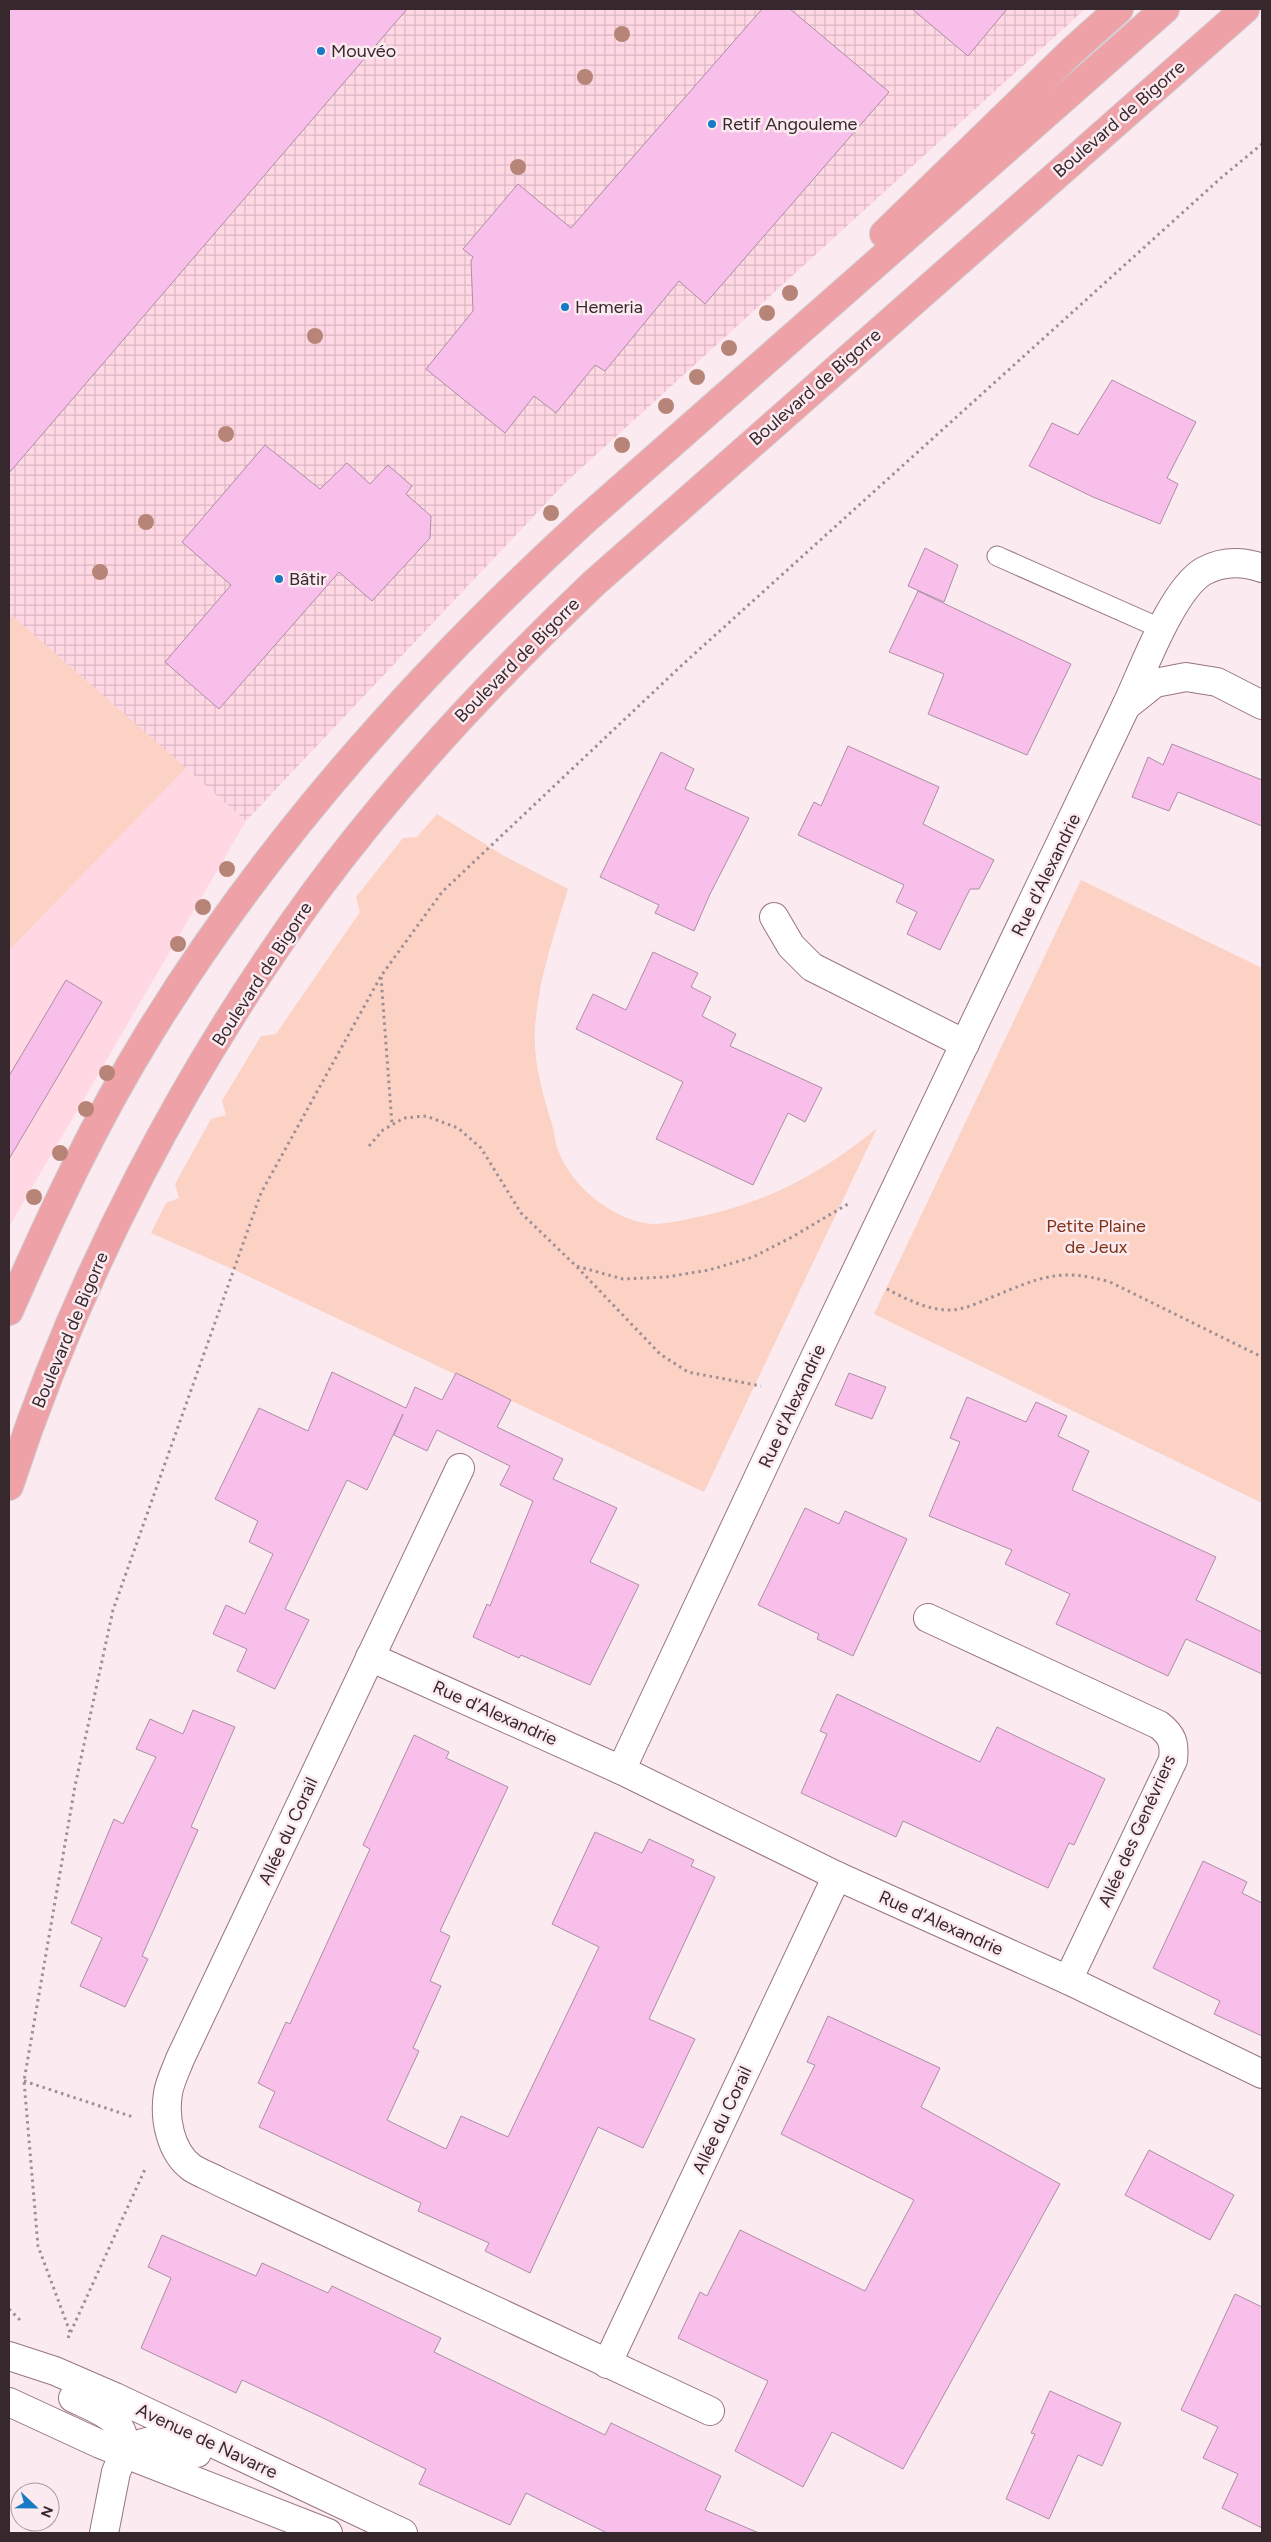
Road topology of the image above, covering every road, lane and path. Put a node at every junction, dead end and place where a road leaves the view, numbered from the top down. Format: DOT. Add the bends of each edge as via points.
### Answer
graph roads {
  1 [pos="1119,9"];
  2 [pos="1165,9"];
  3 [pos="1245,9"];
  4 [pos="1262,144"];
  5 [pos="631,481"];
  6 [pos="997,556"];
  7 [pos="1262,568"];
  8 [pos="1162,630"];
  9 [pos="1262,705"];
  10 [pos="1126,706"];
  11 [pos="774,917"];
  12 [pos="381,976"];
  13 [pos="965,1044"];
  14 [pos="392,1125"];
  15 [pos="369,1146"];
  16 [pos="889,1202"];
  17 [pos="576,1266"];
  18 [pos="856,1272"];
  19 [pos="9,1311"];
  20 [pos="1262,1357"];
  21 [pos="796,1397"];
  22 [pos="460,1468"];
  23 [pos="9,1486"];
  24 [pos="928,1618"];
  25 [pos="370,1657"];
  26 [pos="620,1770"];
  27 [pos="837,1876"];
  28 [pos="1068,1980"];
  29 [pos="1262,2074"];
  30 [pos="24,2081"];
  31 [pos="171,2134"];
  32 [pos="70,2332"];
  33 [pos="67,2340"];
  34 [pos="9,2356"];
  35 [pos="9,2362"];
  36 [pos="607,2364"];
  37 [pos="9,2402"];
  38 [pos="710,2411"];
  39 [pos="124,2453"];
  40 [pos="253,2462"];
  41 [pos="104,2533"];
  42 [pos="328,2533"];
  43 [pos="402,2533"];
  1 -- 5 [label="main road" via="1064,58"];
  2 -- 5 [label="main road"];
  3 -- 23 [label="main road, Boulevard de Bigorre" via="593,584 450,728 378,813 316,891 258,976 154,1151 70,1325"];
  4 -- 12 [label="path" via="680,666 442,892"];
  5 -- 19 [label="main road" via="515,583 450,650 335,777 268,860 182,983 116,1090 58,1198"];
  6 -- 8 [label="lane"];
  7 -- 8 [label="street, Rue d'Alexandrie" via="1248,563 1226,563 1202,572 1185,589"];
  8 -- 10 [label="street, Rue d'Alexandrie"];
  9 -- 10 [label="street" via="1217,682 1186,677 1155,683"];
  10 -- 13 [label="street, Rue d'Alexandrie"];
  11 -- 13 [label="street" via="791,946 812,967"];
  12 -- 14 [label="path"];
  12 -- 30 [label="path" via="261,1193 114,1610 76,1786"];
  13 -- 16 [label="street, Rue d'Alexandrie"];
  14 -- 15 [label="path" via="382,1130"];
  14 -- 17 [label="path" via="404,1118 426,1116 458,1128 481,1148 521,1213"];
  16 -- 17 [label="path" via="859,1197 753,1256 709,1270 623,1279"];
  16 -- 18 [label="street, Rue d'Alexandrie"];
  17 -- 21 [label="path" via="660,1354 688,1372 756,1384"];
  18 -- 20 [label="path" via="906,1299 952,1310 974,1305 1042,1278 1058,1274 1085,1274 1110,1282"];
  18 -- 21 [label="street, Rue d'Alexandrie"];
  21 -- 26 [label="street, Rue d'Alexandrie"];
  22 -- 25 [label="street, Allée du Corail"];
  24 -- 28 [label="street, Allée des Genévriers" via="1159,1725 1169,1733 1175,1746 1173,1760"];
  25 -- 26 [label="street, Rue d'Alexandrie"];
  25 -- 31 [label="street, Allée du Corail" via="180,2059 168,2093"];
  26 -- 27 [label="street, Rue d'Alexandrie"];
  27 -- 28 [label="street, Rue d'Alexandrie"];
  27 -- 36 [label="street, Allée du Corail"];
  28 -- 29 [label="street, Rue d'Alexandrie"];
  30 -- 31 [label="path"];
  30 -- 32 [label="path" via="38,2246"];
  31 -- 32 [label="path" via="144,2170"];
  31 -- 36 [label="street, Allée du Corail" via="178,2153 191,2167"];
  32 -- 33 [label="path"];
  34 -- 40 [label="street, Avenue de Navarre" via="55,2371"];
  35 -- 39 [label="street" via="116,2421 126,2439"];
  36 -- 38 [label="street, Allée du Corail"];
  37 -- 39 [label="street, Avenue de Navarre"];
  39 -- 40 [label="street" via="136,2444 169,2441 205,2456"];
  39 -- 41 [label="street" via="116,2472"];
  39 -- 42 [label="street, Avenue de Navarre"];
  40 -- 43 [label="street, Avenue de Navarre"];
}
